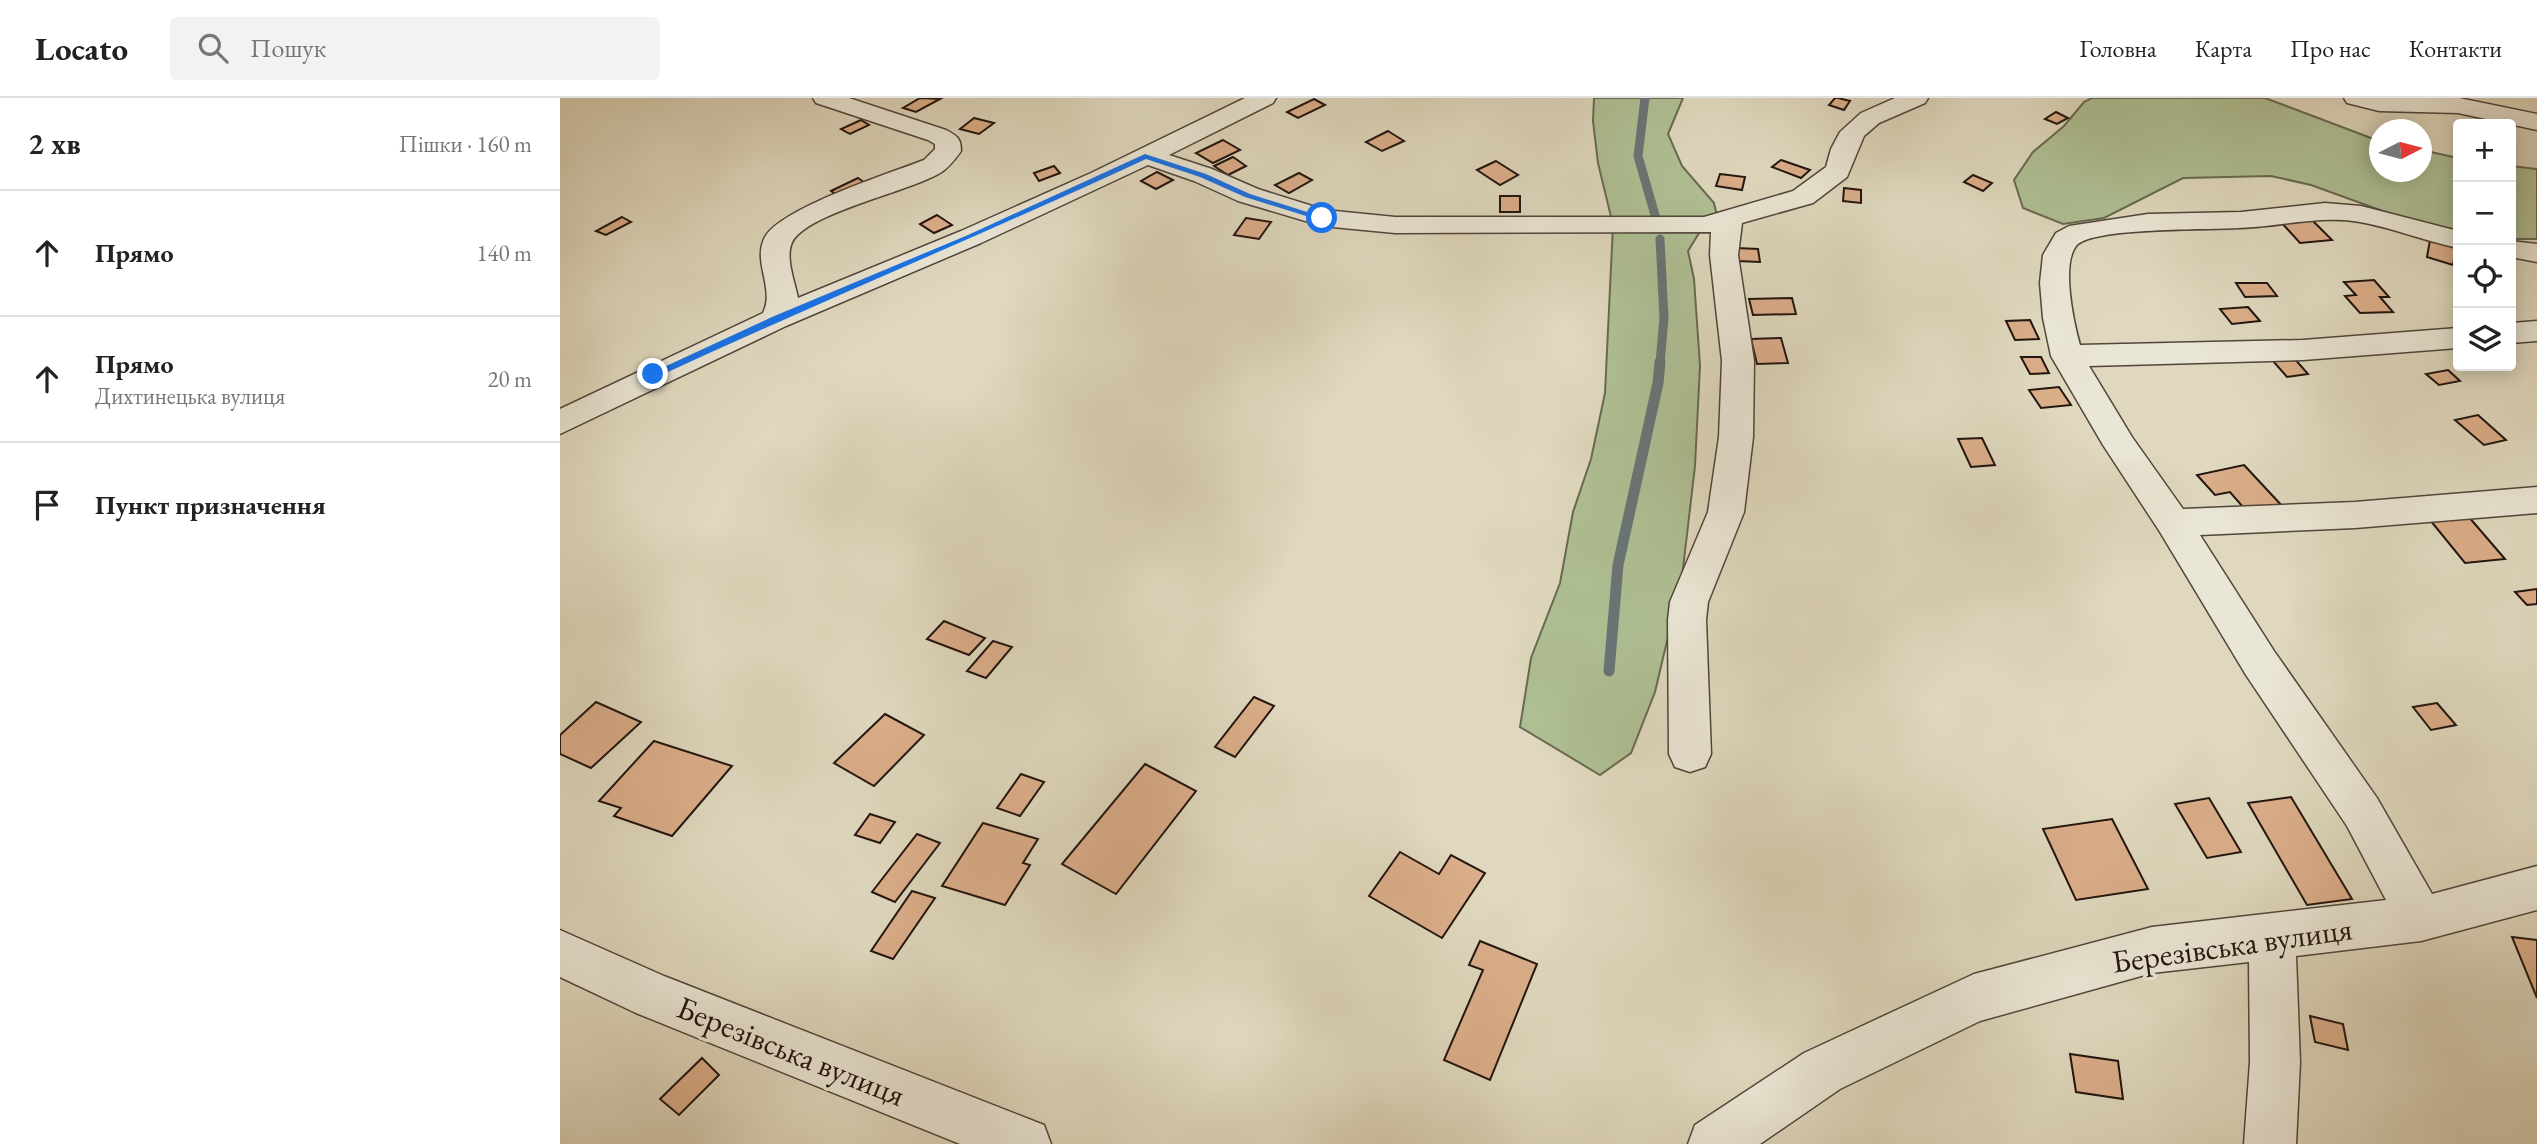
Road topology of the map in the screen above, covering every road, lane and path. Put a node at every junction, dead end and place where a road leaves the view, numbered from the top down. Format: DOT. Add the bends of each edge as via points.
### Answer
graph roads {
  1 [pos="825,98"];
  2 [pos="1264,98"];
  3 [pos="1916,98"];
  4 [pos="2356,98"];
  5 [pos="2537,122"];
  6 [pos="1145,156"];
  7 [pos="1730,218"];
  8 [pos="2453,239"];
  9 [pos="2516,250"];
  10 [pos="2537,253"];
  11 [pos="775,319"];
  12 [pos="2537,331"];
  13 [pos="2516,333"];
  14 [pos="2453,338"];
  15 [pos="2067,356"];
  16 [pos="560,423"];
  17 [pos="2537,500"];
  18 [pos="2173,523"];
  19 [pos="1690,754"];
  20 [pos="2537,888"];
  21 [pos="2421,919"];
  22 [pos="2272,937"];
  23 [pos="560,953"];
  24 [pos="1025,1144"];
  25 [pos="1714,1144"];
  26 [pos="2270,1144"];
  1 -- 11 [label="street" via="937,135 948,141 948,151 933,166 835,204 778,239 775,253 784,301"];
  2 -- 6 [label="street"];
  3 -- 7 [label="street" via="1870,118 1853,132 1838,172 1803,197"];
  4 -- 5 [label="street" via="2397,107 2445,103"];
  6 -- 7 [label="street" via="1322,218 1395,225 1574,226 1706,225"];
  6 -- 11 [label="street" via="971,237"];
  7 -- 19 [label="street" via="1724,255 1738,361 1736,438 1726,512 1686,620"];
  8 -- 15 [label="street" via="2361,214 2325,211 2241,220 2148,222 2079,232 2066,239 2057,255 2058,318"];
  9 -- 10 [label="street"];
  11 -- 16 [label="street" via="653,374"];
  12 -- 13 [label="street"];
  14 -- 15 [label="street" via="2303,350"];
  15 -- 18 [label="street"];
  17 -- 18 [label="street"];
  18 -- 21 [label="street" via="2260,663 2362,812"];
  20 -- 21 [label="street, Березівська вулиця"];
  21 -- 22 [label="street, Березівська вулиця"];
  22 -- 25 [label="street, Березівська вулиця" via="2152,950 1973,998 1822,1071"];
  22 -- 26 [label="street" via="2275,1062"];
  23 -- 24 [label="street, Березівська вулиця" via="653,996"];
}
